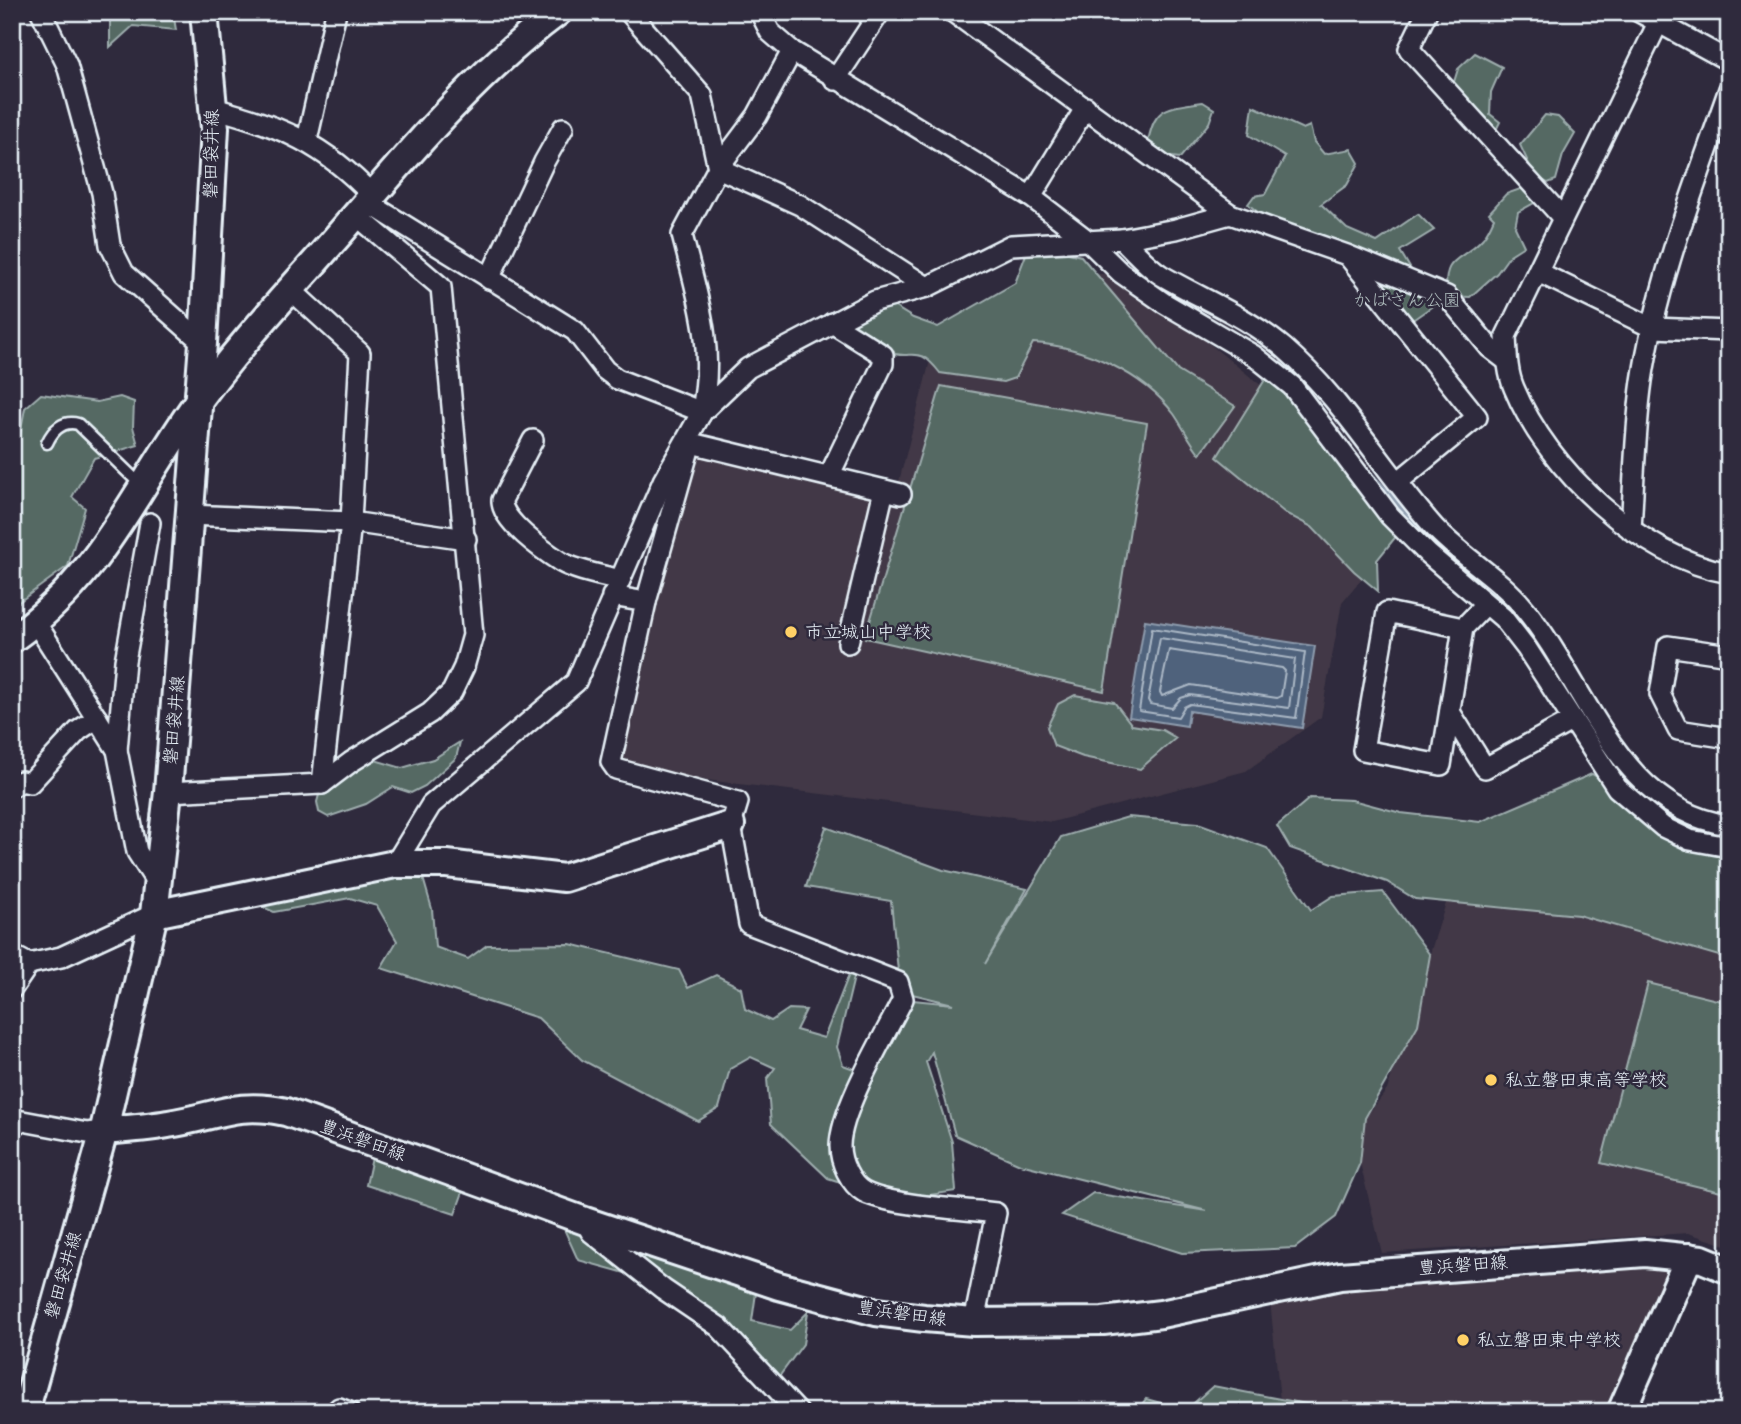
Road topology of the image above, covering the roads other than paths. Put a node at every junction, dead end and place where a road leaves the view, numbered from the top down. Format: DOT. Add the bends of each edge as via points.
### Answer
graph roads {
  1 [pos="41,12"];
  2 [pos="204,12"];
  3 [pos="336,12"];
  4 [pos="558,12"];
  5 [pos="629,12"];
  6 [pos="760,12"];
  7 [pos="880,12"];
  8 [pos="953,12"];
  9 [pos="1427,12"];
  10 [pos="1639,12"];
  11 [pos="1659,21"];
  12 [pos="792,51"];
  13 [pos="1729,61"];
  14 [pos="835,79"];
  15 [pos="1729,89"];
  16 [pos="1086,107"];
  17 [pos="213,108"];
  18 [pos="563,128"];
  19 [pos="307,140"];
  20 [pos="718,169"];
  21 [pos="1031,197"];
  22 [pos="365,204"];
  23 [pos="1230,214"];
  24 [pos="1562,217"];
  25 [pos="1086,239"];
  26 [pos="1122,239"];
  27 [pos="1347,255"];
  28 [pos="1538,272"];
  29 [pos="489,279"];
  30 [pos="927,286"];
  31 [pos="291,290"];
  32 [pos="832,323"];
  33 [pos="1653,328"];
  34 [pos="1729,331"];
  35 [pos="203,342"];
  36 [pos="1507,361"];
  37 [pos="198,401"];
  38 [pos="702,412"];
  39 [pos="1354,426"];
  40 [pos="533,440"];
  41 [pos="1334,441"];
  42 [pos="47,443"];
  43 [pos="691,443"];
  44 [pos="829,476"];
  45 [pos="1399,481"];
  46 [pos="142,485"];
  47 [pos="189,515"];
  48 [pos="351,522"];
  49 [pos="150,523"];
  50 [pos="1631,530"];
  51 [pos="466,539"];
  52 [pos="1729,573"];
  53 [pos="616,588"];
  54 [pos="646,602"];
  55 [pos="1486,604"];
  56 [pos="36,623"];
  57 [pos="1463,628"];
  58 [pos="12,639"];
  59 [pos="848,643"];
  60 [pos="1729,655"];
  61 [pos="1450,712"];
  62 [pos="97,718"];
  63 [pos="1573,720"];
  64 [pos="1729,738"];
  65 [pos="1602,747"];
  66 [pos="117,750"];
  67 [pos="322,784"];
  68 [pos="12,787"];
  69 [pos="168,792"];
  70 [pos="731,825"];
  71 [pos="1729,825"];
  72 [pos="1729,847"];
  73 [pos="395,864"];
  74 [pos="157,883"];
  75 [pos="153,914"];
  76 [pos="21,959"];
  77 [pos="12,989"];
  78 [pos="12,1119"];
  79 [pos="103,1131"];
  80 [pos="585,1221"];
  81 [pos="1689,1257"];
  82 [pos="1729,1270"];
  83 [pos="974,1322"];
  84 [pos="22,1402"];
  85 [pos="338,1412"];
  86 [pos="349,1412"];
  87 [pos="798,1412"];
  88 [pos="1620,1412"];
  1 -- 35 [label="street" via="67,65 102,193 110,245 124,273"];
  2 -- 17 [label="main road, 磐田袋井線"];
  3 -- 19 [label="street"];
  4 -- 22 [label="main road" via="470,88"];
  5 -- 20 [label="street" via="702,95"];
  6 -- 12 [label="street" via="770,32"];
  7 -- 14 [label="street"];
  8 -- 16 [label="street"];
  9 -- 24 [label="street" via="1409,49"];
  10 -- 11 [label="street"];
  11 -- 13 [label="street"];
  11 -- 24 [label="street"];
  12 -- 14 [label="street"];
  12 -- 20 [label="street" via="757,116"];
  14 -- 21 [label="street"];
  15 -- 33 [label="street" via="1671,255"];
  16 -- 21 [label="street"];
  16 -- 23 [label="street"];
  17 -- 19 [label="street" via="266,122"];
  17 -- 35 [label="main road, 磐田袋井線"];
  18 -- 29 [label="street"];
  19 -- 22 [label="street" via="346,167"];
  20 -- 30 [label="street" via="800,205"];
  20 -- 38 [label="street" via="682,235 707,333"];
  21 -- 25 [label="street"];
  22 -- 29 [label="street"];
  22 -- 31 [label="main road"];
  22 -- 51 [label="street" via="441,287"];
  23 -- 26 [label="street"];
  23 -- 27 [label="street"];
  24 -- 28 [label="street"];
  25 -- 26 [label="street"];
  25 -- 30 [label="street" via="1011,245"];
  25 -- 41 [label="street" via="1121,273 1253,355 1292,386"];
  26 -- 39 [label="street" via="1158,273 1283,347"];
  27 -- 36 [label="street" via="1447,296 1490,348"];
  27 -- 45 [label="street" via="1477,417"];
  28 -- 33 [label="street"];
  28 -- 36 [label="street" via="1506,336"];
  29 -- 38 [label="street" via="575,331 617,379"];
  30 -- 32 [label="street" via="875,302"];
  31 -- 37 [label="main road"];
  31 -- 48 [label="street" via="360,353"];
  32 -- 38 [label="street" via="748,368"];
  32 -- 44 [label="street" via="883,355 883,365"];
  33 -- 34 [label="street"];
  33 -- 50 [label="street" via="1642,381"];
  35 -- 37 [label="main road, 磐田袋井線"];
  36 -- 50 [label="street" via="1513,387 1538,433 1570,472"];
  37 -- 46 [label="main road"];
  37 -- 47 [label="main road, 磐田袋井線"];
  38 -- 43 [label="street"];
  38 -- 53 [label="street" via="663,481"];
  39 -- 41 [label="street"];
  39 -- 45 [label="street"];
  40 -- 53 [label="street" via="502,500 505,514 563,563"];
  41 -- 55 [label="street" via="1390,516"];
  42 -- 46 [label="lane" via="62,424 78,424"];
  43 -- 44 [label="street"];
  43 -- 54 [label="street"];
  44 -- 59 [label="street" via="893,492"];
  45 -- 65 [label="street" via="1435,527 1504,585 1525,609"];
  46 -- 56 [label="main road" via="107,546"];
  47 -- 48 [label="street"];
  47 -- 69 [label="main road, 磐田袋井線"];
  48 -- 51 [label="street"];
  48 -- 67 [label="street"];
  49 -- 66 [label="street" via="125,660"];
  50 -- 52 [label="street" via="1664,552 1701,568"];
  51 -- 67 [label="street" via="473,635 452,692 430,713"];
  53 -- 54 [label="street"];
  53 -- 73 [label="street" via="576,682 431,805"];
  54 -- 70 [label="street" via="611,762 616,769 738,802"];
  55 -- 57 [label="street"];
  55 -- 63 [label="street" via="1527,649"];
  56 -- 58 [label="main road"];
  56 -- 62 [label="street"];
  57 -- 61 [label="street"];
  57 -- 61 [label="street" via="1387,612 1363,750 1441,765"];
  60 -- 64 [label="street" via="1668,646 1660,694 1678,730"];
  61 -- 63 [label="street" via="1485,768"];
  62 -- 66 [label="street"];
  62 -- 68 [label="street" via="30,783 21,781"];
  63 -- 65 [label="street"];
  65 -- 71 [label="street" via="1659,797 1710,823"];
  65 -- 72 [label="street" via="1617,788 1663,827 1690,840"];
  66 -- 74 [label="street" via="137,852"];
  67 -- 69 [label="street"];
  69 -- 74 [label="main road, 磐田袋井線"];
  70 -- 73 [label="main road" via="564,878 447,864"];
  70 -- 83 [label="street" via="749,924 898,982 903,999 846,1118 840,1146 844,1166 863,1191 882,1198 996,1213"];
  73 -- 75 [label="main road"];
  74 -- 75 [label="main road, 磐田袋井線"];
  75 -- 76 [label="street" via="61,957"];
  75 -- 79 [label="main road, 磐田袋井線"];
  76 -- 77 [label="street"];
  78 -- 79 [label="street" via="87,1133"];
  79 -- 80 [label="main road, 豊浜磐田線" via="170,1124 231,1108 261,1107 286,1112"];
  79 -- 84 [label="main road, 磐田袋井線"];
  80 -- 83 [label="main road, 豊浜磐田線" via="826,1300 876,1312"];
  80 -- 87 [label="street" via="591,1233 719,1327"];
  81 -- 82 [label="main road, 豊浜磐田線"];
  81 -- 83 [label="main road, 豊浜磐田線" via="1645,1253 1396,1269 1284,1286 1161,1315 1103,1321"];
  81 -- 88 [label="main road"];
  85 -- 86 [label="street" via="339,1408"];
}
